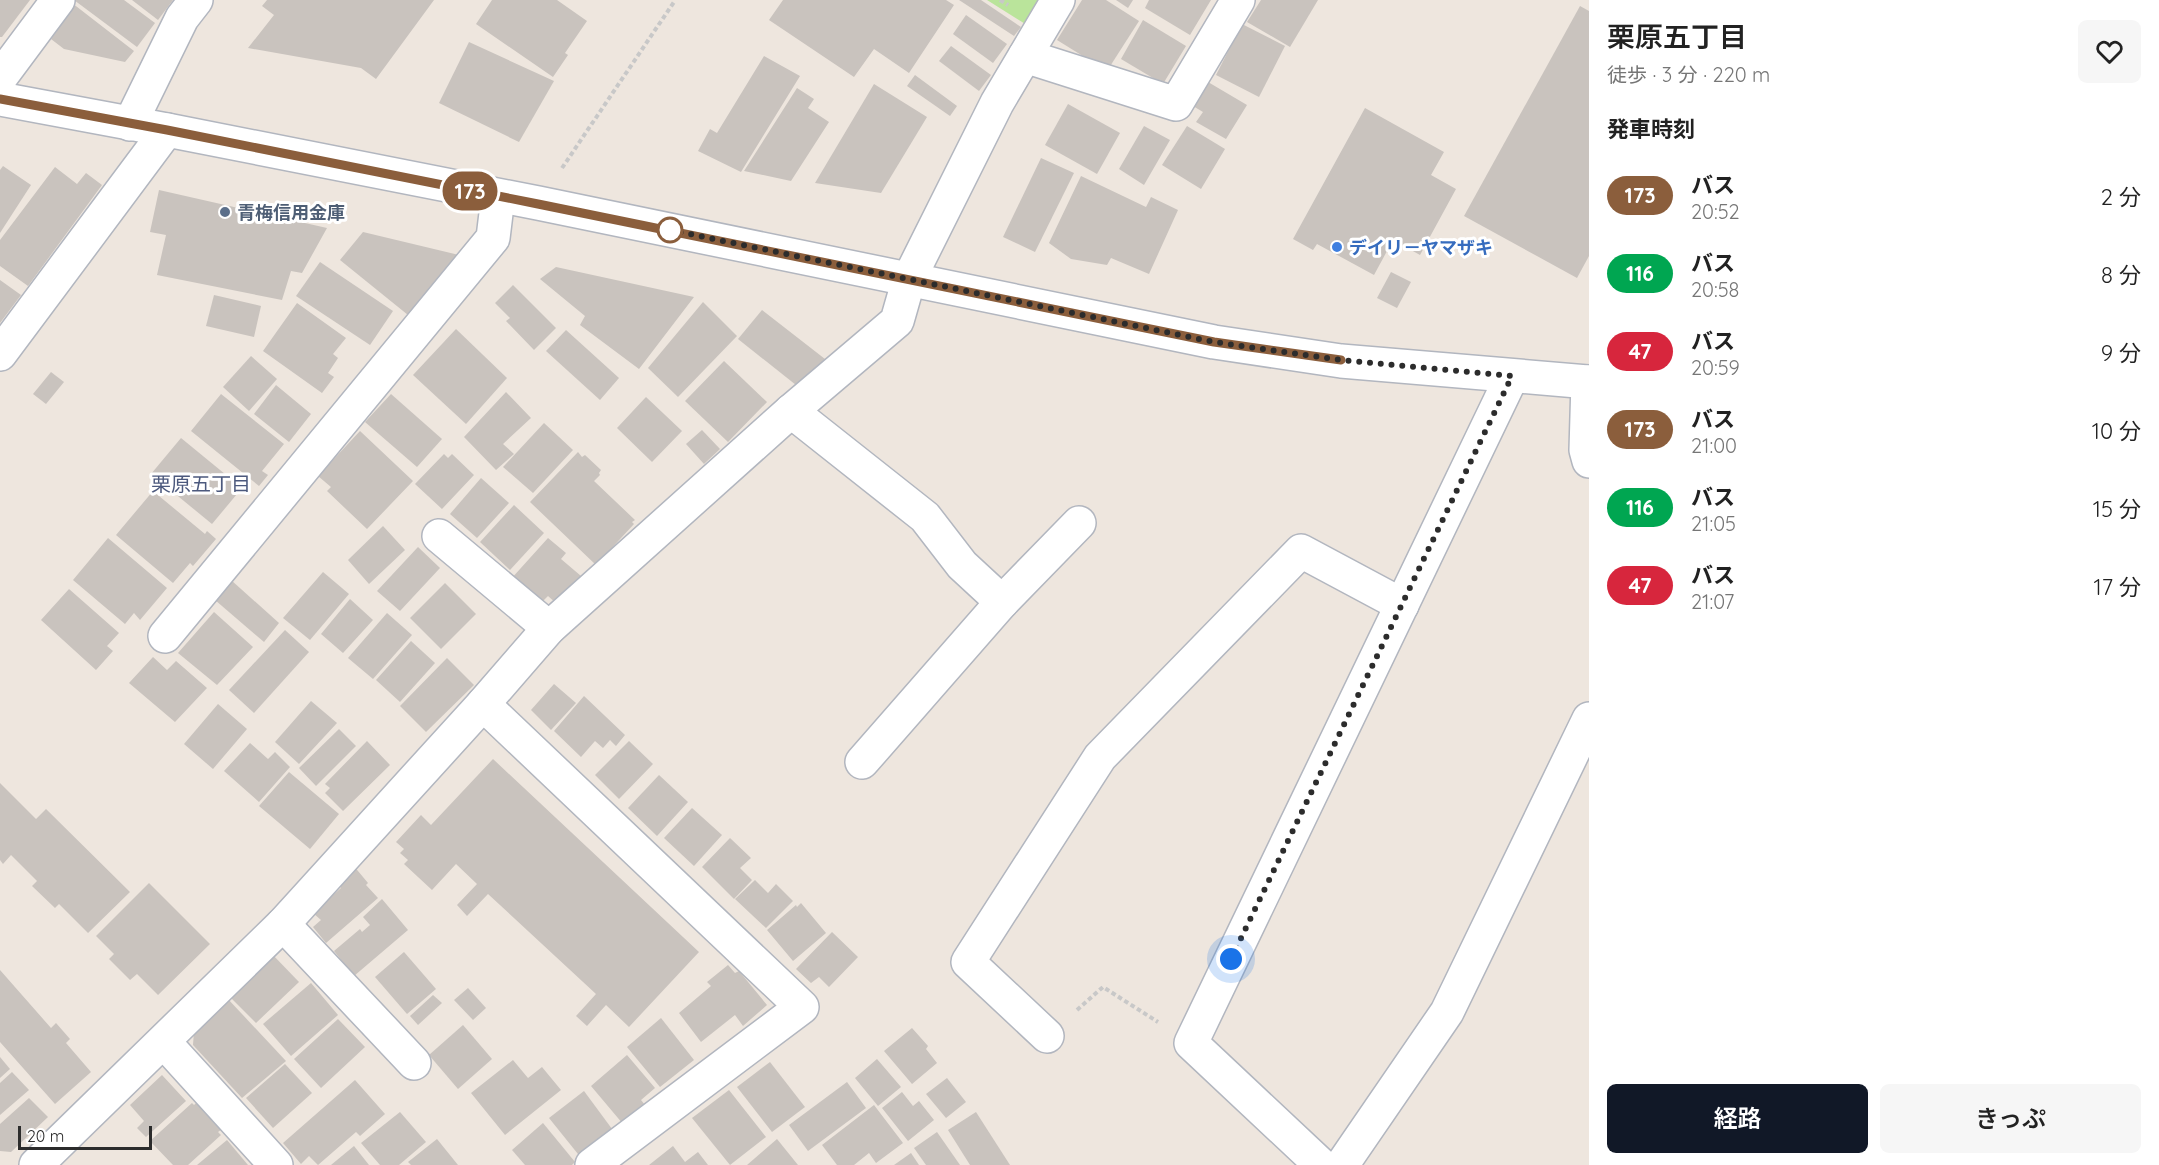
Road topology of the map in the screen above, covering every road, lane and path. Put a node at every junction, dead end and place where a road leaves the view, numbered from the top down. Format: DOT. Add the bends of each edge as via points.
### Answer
graph roads {
  1 [pos="58,0"];
  2 [pos="196,0"];
  3 [pos="1058,0"];
  4 [pos="1238,0"];
  5 [pos="674,2"];
  6 [pos="1025,56"];
  7 [pos="0,78"];
  8 [pos="0,99"];
  9 [pos="130,124"];
  10 [pos="167,130"];
  11 [pos="560,171"];
  12 [pos="498,197"];
  13 [pos="909,279"];
  14 [pos="0,354"];
  15 [pos="1512,376"];
  16 [pos="1589,382"];
  17 [pos="791,411"];
  18 [pos="1589,461"];
  19 [pos="1079,523"];
  20 [pos="439,536"];
  21 [pos="1002,602"];
  22 [pos="1402,604"];
  23 [pos="549,628"];
  24 [pos="165,636"];
  25 [pos="483,704"];
  26 [pos="1589,719"];
  27 [pos="862,762"];
  28 [pos="283,924"];
  29 [pos="1047,1036"];
  30 [pos="164,1042"];
  31 [pos="1191,1043"];
  32 [pos="414,1063"];
  33 [pos="36,1165"];
  34 [pos="276,1165"];
  35 [pos="592,1165"];
  36 [pos="1321,1165"];
  37 [pos="1342,1165"];
  1 -- 7 [label="street"];
  2 -- 9 [label="street" via="182,18"];
  3 -- 6 [label="street"];
  4 -- 6 [label="street" via="1176,104"];
  5 -- 11 [label="path"];
  6 -- 13 [label="street" via="997,103"];
  8 -- 9 [label="street"];
  9 -- 10 [label="street"];
  10 -- 12 [label="street"];
  10 -- 14 [label="street"];
  12 -- 13 [label="street"];
  12 -- 24 [label="street" via="493,238"];
  13 -- 15 [label="street" via="1214,342 1341,360"];
  13 -- 17 [label="street" via="897,321"];
  15 -- 16 [label="street"];
  15 -- 22 [label="street"];
  16 -- 18 [label="street"];
  17 -- 21 [label="street" via="925,517 962,565"];
  17 -- 23 [label="street"];
  19 -- 21 [label="street"];
  20 -- 23 [label="street"];
  21 -- 27 [label="street"];
  22 -- 29 [label="street" via="1300,551 1100,757 968,962"];
  22 -- 31 [label="street"];
  23 -- 25 [label="street"];
  25 -- 28 [label="street"];
  25 -- 35 [label="street" via="802,1007"];
  26 -- 37 [label="street" via="1447,1012"];
  28 -- 30 [label="street"];
  28 -- 32 [label="street"];
  29 -- 31 [label="path" via="1103,987"];
  30 -- 33 [label="street"];
  30 -- 34 [label="street"];
  31 -- 36 [label="street"];
}
